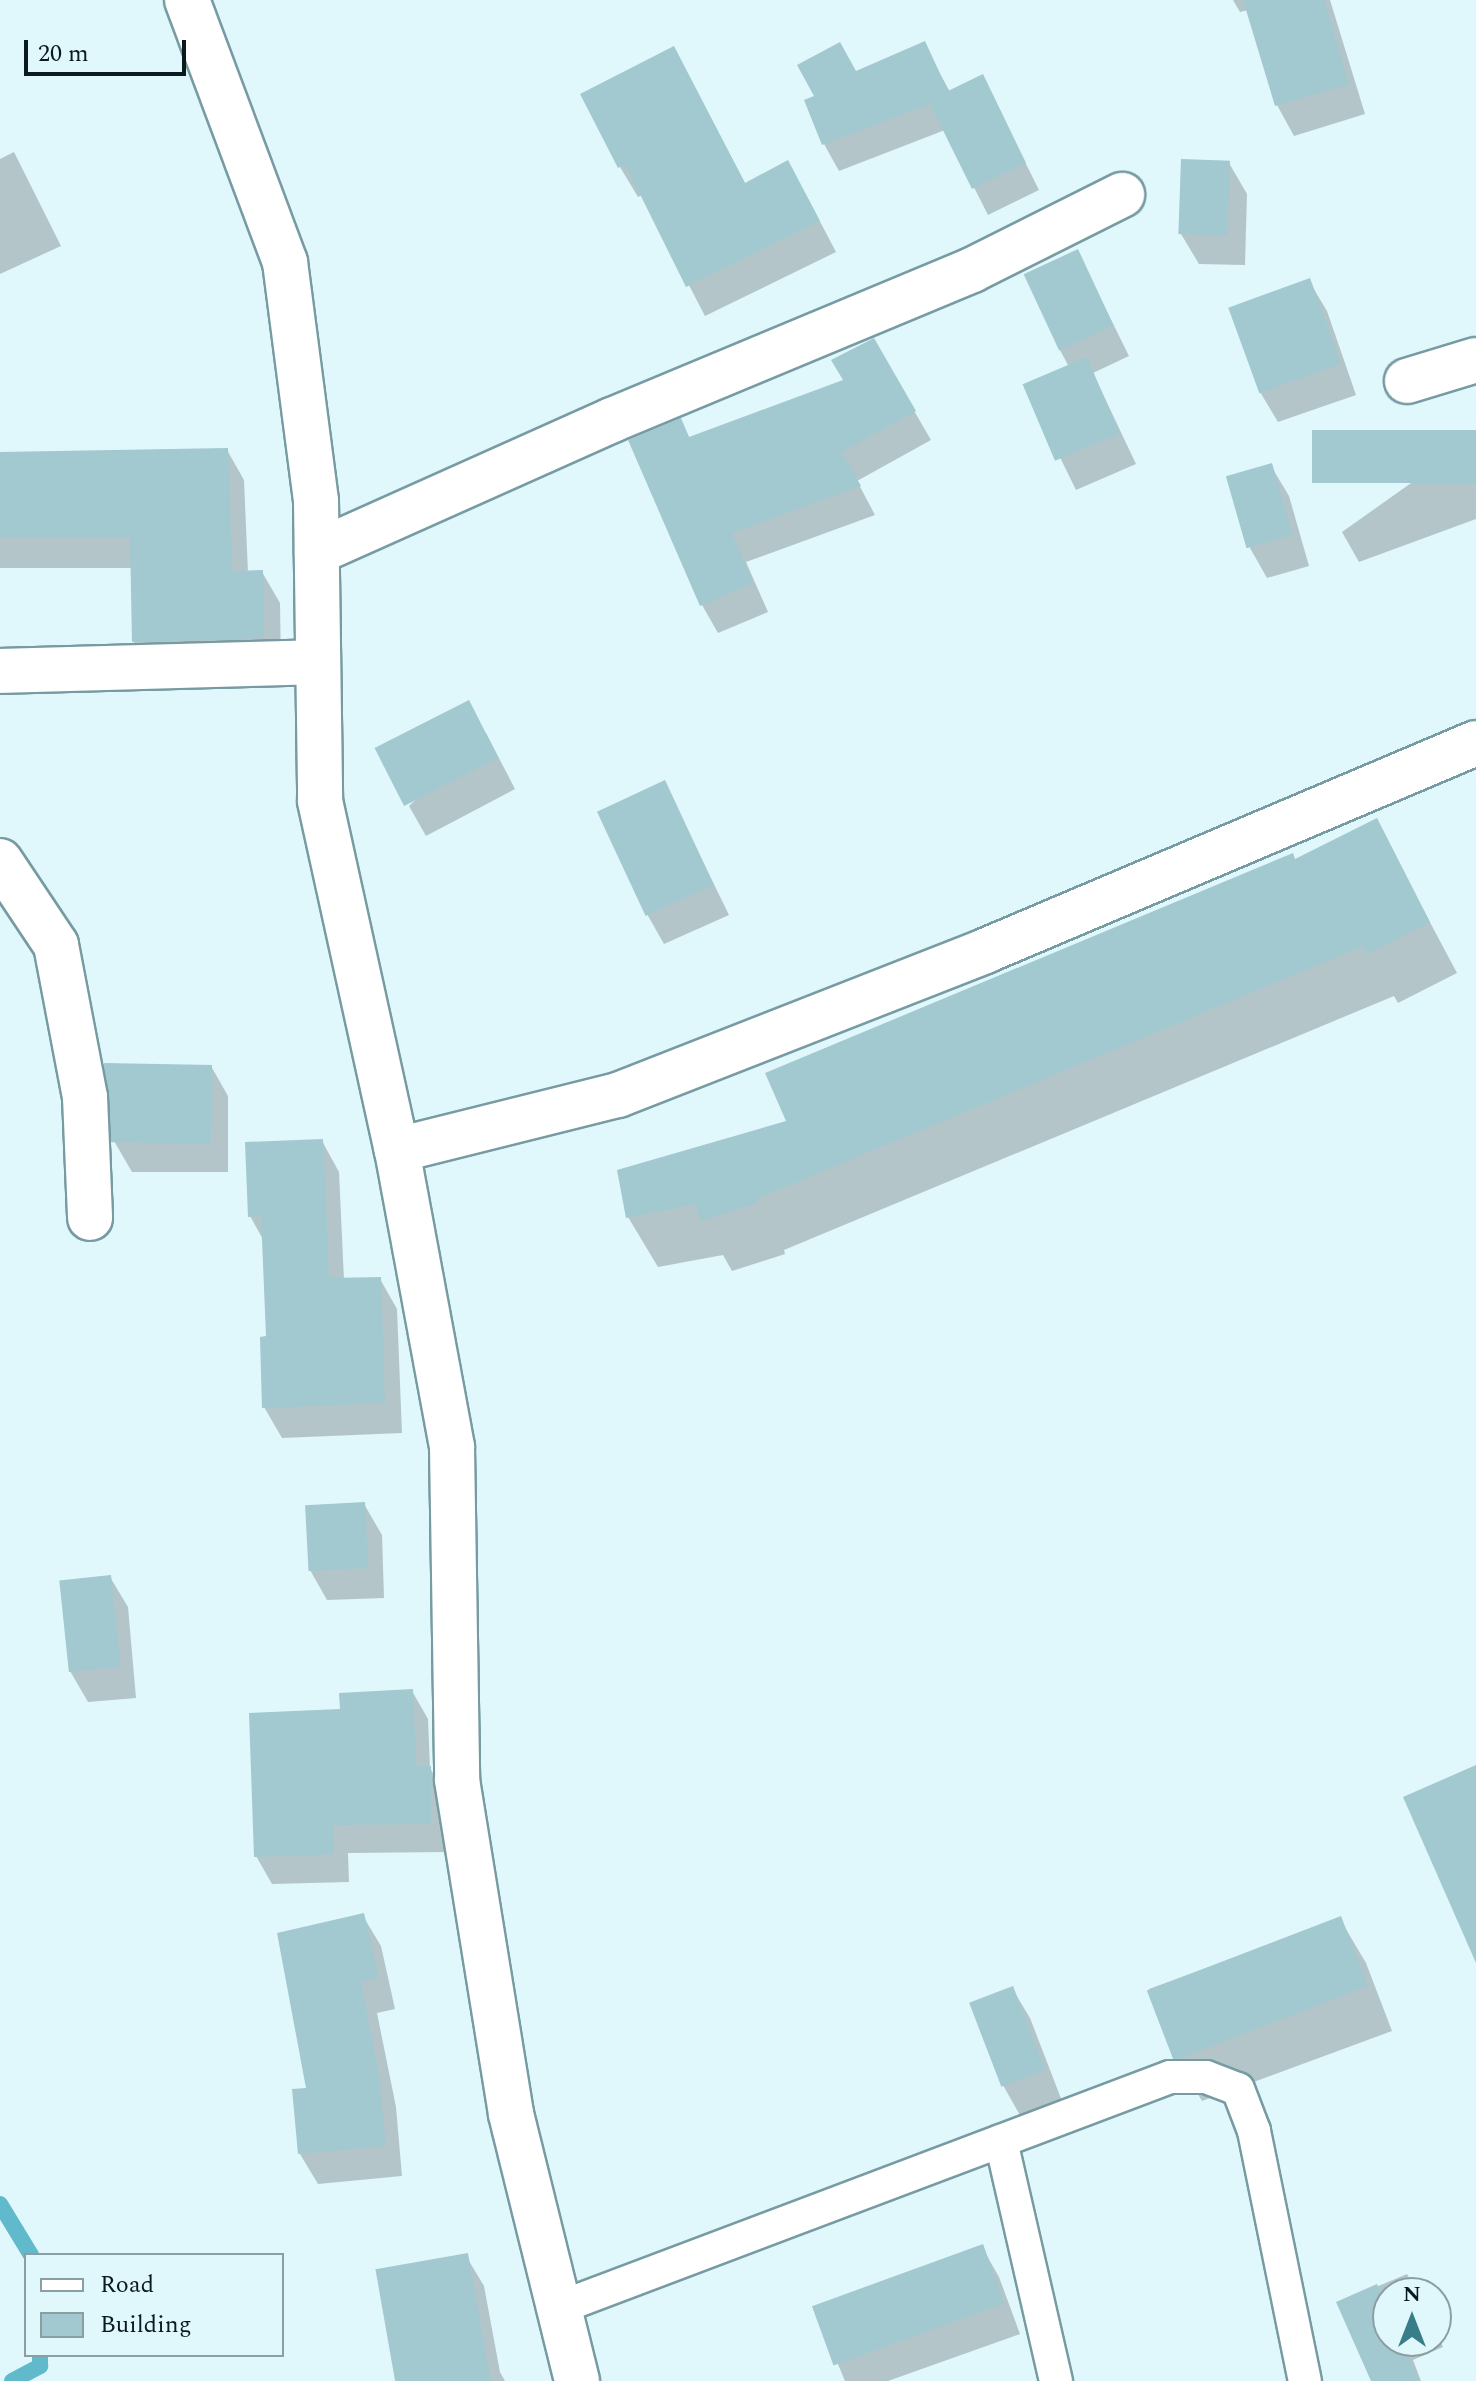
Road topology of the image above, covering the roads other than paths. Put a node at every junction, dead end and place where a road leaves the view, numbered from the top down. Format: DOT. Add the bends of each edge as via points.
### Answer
graph roads {
  1 [pos="187,0"];
  2 [pos="1122,195"];
  3 [pos="1476,360"];
  4 [pos="1407,381"];
  5 [pos="317,552"];
  6 [pos="318,662"];
  7 [pos="0,671"];
  8 [pos="1476,743"];
  9 [pos="0,861"];
  10 [pos="397,1150"];
  11 [pos="90,1218"];
  12 [pos="1001,2141"];
  13 [pos="561,2307"];
  14 [pos="577,2381"];
  15 [pos="1056,2381"];
  16 [pos="1305,2381"];
  1 -- 5 [label="street" via="285,262 316,501"];
  2 -- 5 [label="street" via="972,270 612,420"];
  3 -- 4 [label="street"];
  5 -- 6 [label="street"];
  6 -- 7 [label="street"];
  6 -- 10 [label="street" via="320,801"];
  8 -- 10 [label="street" via="985,951 618,1095"];
  9 -- 11 [label="street" via="56,945 85,1097"];
  10 -- 13 [label="street" via="452,1447 457,1780 511,2114"];
  12 -- 13 [label="lane"];
  12 -- 15 [label="lane"];
  12 -- 16 [label="lane" via="1170,2077 1206,2077 1238,2089 1254,2131"];
  13 -- 14 [label="street"];
}
